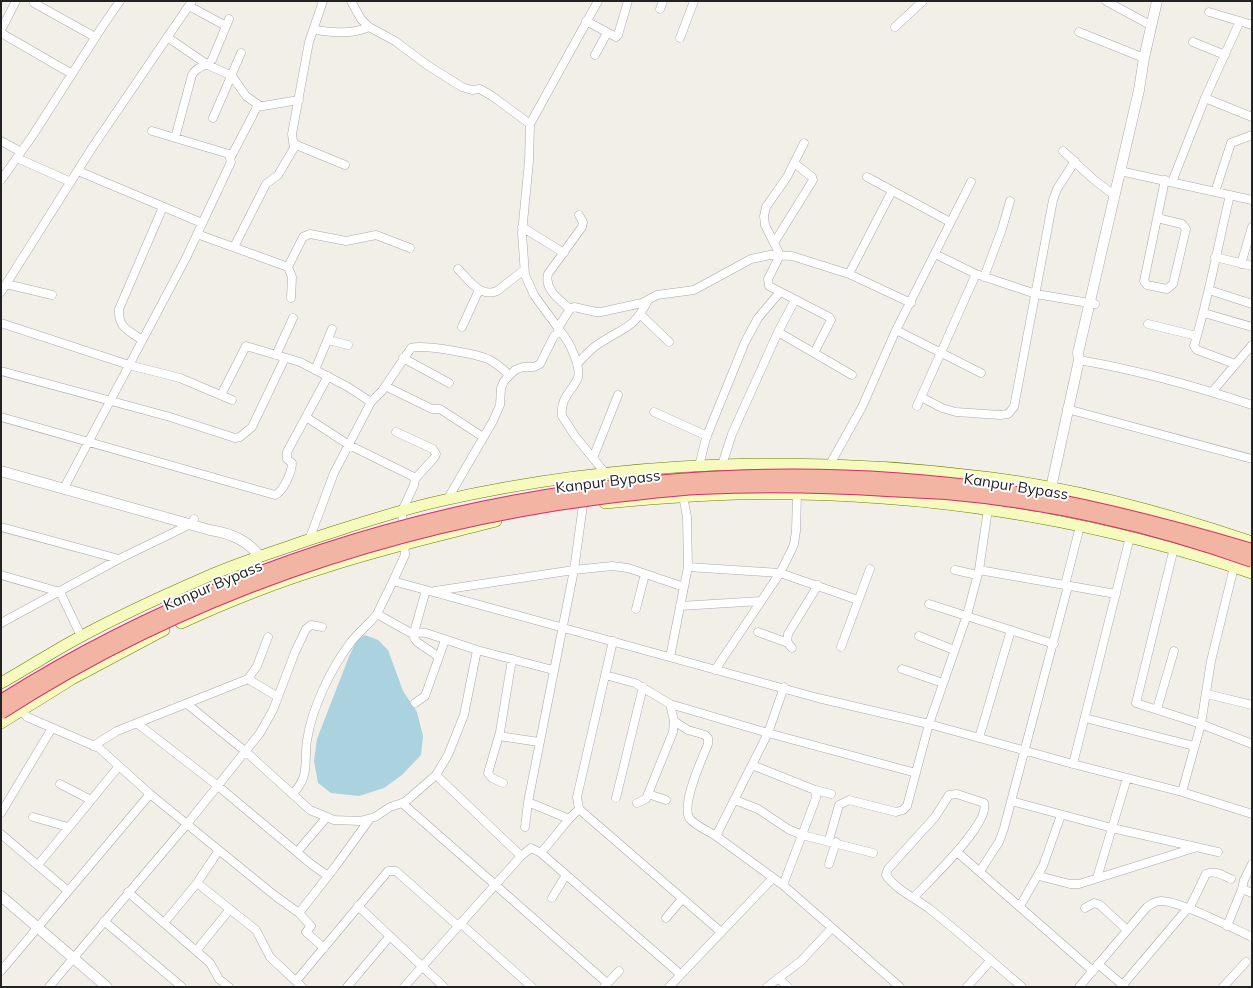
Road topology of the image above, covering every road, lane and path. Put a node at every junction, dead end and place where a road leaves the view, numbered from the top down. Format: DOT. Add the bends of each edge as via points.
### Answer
graph roads {
  1 [pos="16,1"];
  2 [pos="120,1"];
  3 [pos="323,1"];
  4 [pos="350,1"];
  5 [pos="598,1"];
  6 [pos="628,1"];
  7 [pos="694,1"];
  8 [pos="923,1"];
  9 [pos="1106,1"];
  10 [pos="1158,1"];
  11 [pos="1164,1"];
  12 [pos="34,3"];
  13 [pos="190,4"];
  14 [pos="1209,12"];
  15 [pos="586,21"];
  16 [pos="1240,21"];
  17 [pos="1252,25"];
  18 [pos="1152,26"];
  19 [pos="369,27"];
  20 [pos="895,27"];
  21 [pos="314,30"];
  22 [pos="1,32"];
  23 [pos="1079,32"];
  24 [pos="607,33"];
  25 [pos="95,37"];
  26 [pos="167,37"];
  27 [pos="680,38"];
  28 [pos="1193,42"];
  29 [pos="240,53"];
  30 [pos="595,56"];
  31 [pos="1225,56"];
  32 [pos="1144,58"];
  33 [pos="208,65"];
  34 [pos="72,74"];
  35 [pos="232,76"];
  36 [pos="1205,98"];
  37 [pos="299,100"];
  38 [pos="260,106"];
  39 [pos="1252,117"];
  40 [pos="213,118"];
  41 [pos="530,124"];
  42 [pos="152,131"];
  43 [pos="1252,135"];
  44 [pos="175,138"];
  45 [pos="1,141"];
  46 [pos="804,143"];
  47 [pos="294,144"];
  48 [pos="1063,151"];
  49 [pos="19,155"];
  50 [pos="231,157"];
  51 [pos="1075,162"];
  52 [pos="794,163"];
  53 [pos="345,165"];
  54 [pos="78,171"];
  55 [pos="1123,171"];
  56 [pos="867,177"];
  57 [pos="1,180"];
  58 [pos="1168,181"];
  59 [pos="71,182"];
  60 [pos="971,182"];
  61 [pos="892,191"];
  62 [pos="1215,192"];
  63 [pos="1114,195"];
  64 [pos="1230,195"];
  65 [pos="1252,200"];
  66 [pos="1010,201"];
  67 [pos="163,207"];
  68 [pos="579,216"];
  69 [pos="1157,218"];
  70 [pos="950,222"];
  71 [pos="202,223"];
  72 [pos="522,227"];
  73 [pos="1252,227"];
  74 [pos="197,234"];
  75 [pos="774,244"];
  76 [pos="234,247"];
  77 [pos="410,248"];
  78 [pos="564,253"];
  79 [pos="935,254"];
  80 [pos="780,255"];
  81 [pos="1215,257"];
  82 [pos="1241,264"];
  83 [pos="1252,266"];
  84 [pos="288,267"];
  85 [pos="458,269"];
  86 [pos="524,270"];
  87 [pos="849,274"];
  88 [pos="980,276"];
  89 [pos="6,284"];
  90 [pos="479,290"];
  91 [pos="1209,290"];
  92 [pos="1,292"];
  93 [pos="780,292"];
  94 [pos="1036,294"];
  95 [pos="52,295"];
  96 [pos="291,298"];
  97 [pos="648,300"];
  98 [pos="795,300"];
  99 [pos="911,303"];
  100 [pos="1092,303"];
  101 [pos="1252,304"];
  102 [pos="570,309"];
  103 [pos="1204,313"];
  104 [pos="641,315"];
  105 [pos="293,318"];
  106 [pos="1,323"];
  107 [pos="1148,324"];
  108 [pos="462,327"];
  109 [pos="1252,327"];
  110 [pos="332,329"];
  111 [pos="560,330"];
  112 [pos="896,330"];
  113 [pos="778,332"];
  114 [pos="1197,336"];
  115 [pos="142,340"];
  116 [pos="328,340"];
  117 [pos="669,342"];
  118 [pos="348,345"];
  119 [pos="1252,345"];
  120 [pos="814,353"];
  121 [pos="942,354"];
  122 [pos="276,355"];
  123 [pos="286,358"];
  124 [pos="403,358"];
  125 [pos="1079,360"];
  126 [pos="577,364"];
  127 [pos="1235,364"];
  128 [pos="129,365"];
  129 [pos="315,370"];
  130 [pos="1,371"];
  131 [pos="981,373"];
  132 [pos="509,374"];
  133 [pos="852,375"];
  134 [pos="328,376"];
  135 [pos="449,383"];
  136 [pos="385,386"];
  137 [pos="1212,392"];
  138 [pos="221,395"];
  139 [pos="618,395"];
  140 [pos="921,397"];
  141 [pos="232,400"];
  142 [pos="110,401"];
  143 [pos="371,402"];
  144 [pos="1252,405"];
  145 [pos="917,406"];
  146 [pos="1067,409"];
  147 [pos="654,412"];
  148 [pos="1,417"];
  149 [pos="306,417"];
  150 [pos="396,432"];
  151 [pos="707,436"];
  152 [pos="483,437"];
  153 [pos="90,441"];
  154 [pos="349,445"];
  155 [pos="593,458"];
  156 [pos="1252,459"];
  157 [pos="722,465"];
  158 [pos="1,466"];
  159 [pos="699,466"];
  160 [pos="828,466"];
  161 [pos="1,471"];
  162 [pos="606,474"];
  163 [pos="415,480"];
  164 [pos="65,486"];
  165 [pos="1051,488"];
  166 [pos="796,494"];
  167 [pos="683,496"];
  168 [pos="447,500"];
  169 [pos="583,505"];
  170 [pos="988,509"];
  171 [pos="402,512"];
  172 [pos="1041,517"];
  173 [pos="192,521"];
  174 [pos="1080,526"];
  175 [pos="1,527"];
  176 [pos="1130,537"];
  177 [pos="309,540"];
  178 [pos="1252,542"];
  179 [pos="405,544"];
  180 [pos="1174,548"];
  181 [pos="1252,550"];
  182 [pos="260,557"];
  183 [pos="119,559"];
  184 [pos="1252,561"];
  185 [pos="688,567"];
  186 [pos="1234,567"];
  187 [pos="870,569"];
  188 [pos="574,570"];
  189 [pos="955,570"];
  190 [pos="978,572"];
  191 [pos="780,573"];
  192 [pos="1252,573"];
  193 [pos="645,574"];
  194 [pos="1,575"];
  195 [pos="393,581"];
  196 [pos="818,585"];
  197 [pos="1066,586"];
  198 [pos="684,587"];
  199 [pos="428,591"];
  200 [pos="60,592"];
  201 [pos="1116,594"];
  202 [pos="858,600"];
  203 [pos="761,601"];
  204 [pos="930,604"];
  205 [pos="680,606"];
  206 [pos="636,609"];
  207 [pos="377,614"];
  208 [pos="967,615"];
  209 [pos="2,621"];
  210 [pos="322,627"];
  211 [pos="563,627"];
  212 [pos="1011,630"];
  213 [pos="758,632"];
  214 [pos="412,633"];
  215 [pos="81,636"];
  216 [pos="919,636"];
  217 [pos="268,638"];
  218 [pos="445,640"];
  219 [pos="613,641"];
  220 [pos="1054,644"];
  221 [pos="841,647"];
  222 [pos="477,650"];
  223 [pos="954,650"];
  224 [pos="1174,651"];
  225 [pos="439,657"];
  226 [pos="670,657"];
  227 [pos="512,660"];
  228 [pos="902,668"];
  229 [pos="553,670"];
  230 [pos="715,670"];
  231 [pos="605,675"];
  232 [pos="248,679"];
  233 [pos="2,683"];
  234 [pos="943,683"];
  235 [pos="642,686"];
  236 [pos="784,687"];
  237 [pos="1207,694"];
  238 [pos="278,697"];
  239 [pos="1,701"];
  240 [pos="415,703"];
  241 [pos="186,704"];
  242 [pos="670,704"];
  243 [pos="1252,704"];
  244 [pos="1157,709"];
  245 [pos="20,710"];
  246 [pos="1,713"];
  247 [pos="1085,718"];
  248 [pos="674,721"];
  249 [pos="1,723"];
  250 [pos="138,724"];
  251 [pos="929,724"];
  252 [pos="1201,724"];
  253 [pos="52,728"];
  254 [pos="768,733"];
  255 [pos="498,736"];
  256 [pos="979,738"];
  257 [pos="539,742"];
  258 [pos="1252,744"];
  259 [pos="93,746"];
  260 [pos="1194,746"];
  261 [pos="245,751"];
  262 [pos="1025,751"];
  263 [pos="1073,764"];
  264 [pos="752,765"];
  265 [pos="119,766"];
  266 [pos="916,773"];
  267 [pos="436,775"];
  268 [pos="1127,778"];
  269 [pos="503,783"];
  270 [pos="60,784"];
  271 [pos="218,786"];
  272 [pos="815,790"];
  273 [pos="1182,792"];
  274 [pos="293,793"];
  275 [pos="150,794"];
  276 [pos="648,794"];
  277 [pos="831,794"];
  278 [pos="616,798"];
  279 [pos="91,800"];
  280 [pos="666,800"];
  281 [pos="735,800"];
  282 [pos="1010,801"];
  283 [pos="528,802"];
  284 [pos="402,803"];
  285 [pos="636,803"];
  286 [pos="579,809"];
  287 [pos="1,814"];
  288 [pos="1252,814"];
  289 [pos="1061,815"];
  290 [pos="33,817"];
  291 [pos="326,818"];
  292 [pos="568,819"];
  293 [pos="369,820"];
  294 [pos="187,824"];
  295 [pos="68,827"];
  296 [pos="525,827"];
  297 [pos="1112,828"];
  298 [pos="1,834"];
  299 [pos="802,834"];
  300 [pos="716,836"];
  301 [pos="832,841"];
  302 [pos="1196,847"];
  303 [pos="219,850"];
  304 [pos="296,852"];
  305 [pos="957,852"];
  306 [pos="1218,852"];
  307 [pos="541,853"];
  308 [pos="873,853"];
  309 [pos="521,856"];
  310 [pos="829,864"];
  311 [pos="1252,864"];
  312 [pos="38,865"];
  313 [pos="980,871"];
  314 [pos="566,875"];
  315 [pos="328,876"];
  316 [pos="1039,876"];
  317 [pos="773,878"];
  318 [pos="1097,878"];
  319 [pos="1231,879"];
  320 [pos="197,883"];
  321 [pos="495,884"];
  322 [pos="783,885"];
  323 [pos="1242,889"];
  324 [pos="68,891"];
  325 [pos="128,892"];
  326 [pos="1252,893"];
  327 [pos="1,896"];
  328 [pos="914,897"];
  329 [pos="552,898"];
  330 [pos="682,899"];
  331 [pos="358,906"];
  332 [pos="1020,906"];
  333 [pos="1085,908"];
  334 [pos="230,909"];
  335 [pos="1188,909"];
  336 [pos="298,913"];
  337 [pos="666,918"];
  338 [pos="104,921"];
  339 [pos="164,922"];
  340 [pos="459,925"];
  341 [pos="1227,926"];
  342 [pos="37,927"];
  343 [pos="832,928"];
  344 [pos="1127,930"];
  345 [pos="720,932"];
  346 [pos="390,936"];
  347 [pos="1252,936"];
  348 [pos="324,948"];
  349 [pos="196,951"];
  350 [pos="1,957"];
  351 [pos="72,957"];
  352 [pos="991,960"];
  353 [pos="8,962"];
  354 [pos="1246,962"];
  355 [pos="422,967"];
  356 [pos="1095,967"];
  357 [pos="1,971"];
  358 [pos="619,971"];
  359 [pos="680,974"];
  360 [pos="778,978"];
  361 [pos="299,984"];
  362 [pos="605,985"];
  363 [pos="1123,986"];
  364 [pos="49,987"];
  365 [pos="106,987"];
  366 [pos="182,987"];
  367 [pos="229,987"];
  368 [pos="347,987"];
  369 [pos="404,987"];
  370 [pos="444,987"];
  371 [pos="532,987"];
  372 [pos="669,987"];
  373 [pos="767,987"];
  374 [pos="788,987"];
  375 [pos="900,987"];
  376 [pos="967,987"];
  377 [pos="1022,987"];
  378 [pos="1080,987"];
  379 [pos="1223,987"];
  1 -- 22 [label="street"];
  2 -- 25 [label="street"];
  3 -- 21 [label="street"];
  4 -- 19 [label="street"];
  5 -- 15 [label="street"];
  6 -- 24 [label="street" via="618,35"];
  7 -- 27 [label="street"];
  8 -- 20 [label="street"];
  9 -- 18 [label="street"];
  10 -- 18 [label="street"];
  11 -- 55 [label="street"];
  12 -- 25 [label="street"];
  13 -- 26 [label="street"];
  13 -- 33 [label="street" via="228,22"];
  14 -- 16 [label="street"];
  15 -- 24 [label="street"];
  15 -- 41 [label="street"];
  16 -- 17 [label="street"];
  16 -- 31 [label="street"];
  18 -- 32 [label="street"];
  19 -- 21 [label="street" via="348,34"];
  19 -- 41 [label="street" via="462,87 492,96"];
  21 -- 37 [label="street"];
  22 -- 34 [label="street"];
  23 -- 32 [label="street"];
  24 -- 30 [label="street"];
  25 -- 34 [label="street"];
  26 -- 33 [label="street"];
  26 -- 54 [label="street"];
  28 -- 31 [label="street"];
  29 -- 35 [label="street"];
  31 -- 36 [label="street"];
  32 -- 55 [label="street"];
  33 -- 35 [label="street"];
  33 -- 44 [label="street" via="197,68 192,75"];
  34 -- 49 [label="street"];
  35 -- 38 [label="street" via="246,96"];
  35 -- 40 [label="street"];
  36 -- 39 [label="street"];
  36 -- 58 [label="street"];
  37 -- 38 [label="street"];
  37 -- 47 [label="street" via="292,134"];
  38 -- 50 [label="street" via="254,110"];
  41 -- 72 [label="street"];
  42 -- 44 [label="street"];
  43 -- 62 [label="street" via="1231,142"];
  44 -- 50 [label="street"];
  45 -- 49 [label="street"];
  46 -- 52 [label="street"];
  47 -- 53 [label="street"];
  47 -- 76 [label="street" via="278,175 266,184"];
  48 -- 51 [label="street"];
  49 -- 57 [label="street"];
  49 -- 59 [label="street"];
  50 -- 71 [label="street"];
  51 -- 63 [label="street"];
  51 -- 94 [label="street" via="1053,200"];
  52 -- 75 [label="street" via="766,207 765,224"];
  52 -- 75 [label="street" via="813,180"];
  54 -- 59 [label="street"];
  54 -- 67 [label="street"];
  55 -- 58 [label="street"];
  55 -- 63 [label="street"];
  55 -- 100 [label="street"];
  56 -- 61 [label="street"];
  58 -- 62 [label="street"];
  58 -- 69 [label="street"];
  59 -- 89 [label="street"];
  60 -- 70 [label="street"];
  61 -- 70 [label="street"];
  61 -- 87 [label="street"];
  62 -- 64 [label="street"];
  63 -- 100 [label="street"];
  64 -- 65 [label="street"];
  64 -- 81 [label="street"];
  66 -- 88 [label="street" via="1002,229"];
  67 -- 71 [label="street"];
  67 -- 115 [label="street" via="119,309 120,324"];
  68 -- 78 [label="street" via="582,227"];
  69 -- 69 [label="street" via="1144,281 1147,286 1167,289 1173,284 1186,229 1182,224"];
  70 -- 79 [label="street"];
  71 -- 74 [label="street"];
  72 -- 78 [label="street"];
  72 -- 86 [label="street"];
  73 -- 82 [label="street"];
  74 -- 76 [label="street"];
  74 -- 115 [label="street"];
  75 -- 80 [label="street"];
  76 -- 84 [label="street"];
  77 -- 84 [label="street" via="376,235 346,241 310,234 303,238"];
  78 -- 102 [label="street" via="547,279 550,290"];
  79 -- 88 [label="street"];
  79 -- 99 [label="street"];
  80 -- 87 [label="street"];
  80 -- 93 [label="street" via="768,283"];
  80 -- 97 [label="street" via="751,259 694,290 662,294"];
  81 -- 82 [label="street"];
  81 -- 91 [label="street"];
  82 -- 83 [label="street"];
  84 -- 96 [label="street" via="292,277"];
  85 -- 90 [label="street"];
  86 -- 90 [label="street" via="497,291"];
  86 -- 111 [label="street" via="534,295"];
  87 -- 99 [label="street"];
  88 -- 94 [label="street"];
  88 -- 121 [label="street"];
  89 -- 92 [label="street"];
  89 -- 95 [label="street"];
  90 -- 108 [label="street"];
  91 -- 101 [label="street"];
  91 -- 103 [label="street"];
  93 -- 98 [label="street"];
  93 -- 151 [label="street" via="758,318 745,342"];
  94 -- 100 [label="street"];
  94 -- 140 [label="street" via="1014,407 1008,414 956,412"];
  97 -- 102 [label="street" via="602,312"];
  97 -- 104 [label="street"];
  98 -- 113 [label="street"];
  98 -- 120 [label="street" via="831,320"];
  99 -- 112 [label="street"];
  100 -- 125 [label="street" via="1078,353"];
  102 -- 111 [label="street"];
  103 -- 109 [label="street"];
  103 -- 114 [label="street"];
  104 -- 117 [label="street"];
  104 -- 126 [label="street" via="630,326 600,342"];
  105 -- 122 [label="street"];
  106 -- 128 [label="street"];
  107 -- 114 [label="street"];
  110 -- 116 [label="street"];
  111 -- 126 [label="street"];
  111 -- 132 [label="street" via="540,364"];
  112 -- 121 [label="street"];
  112 -- 160 [label="street" via="862,407"];
  113 -- 120 [label="street"];
  113 -- 157 [label="street" via="732,434"];
  114 -- 127 [label="street" via="1194,346 1197,350"];
  115 -- 128 [label="street"];
  116 -- 118 [label="street"];
  116 -- 129 [label="street"];
  119 -- 127 [label="street"];
  120 -- 133 [label="street"];
  121 -- 131 [label="street"];
  121 -- 140 [label="street"];
  122 -- 123 [label="street"];
  122 -- 138 [label="street" via="246,346"];
  123 -- 129 [label="street"];
  123 -- 142 [label="street" via="252,427 240,437"];
  124 -- 132 [label="street" via="416,346 441,349 488,359"];
  124 -- 135 [label="street"];
  124 -- 136 [label="street"];
  125 -- 137 [label="street"];
  125 -- 146 [label="street"];
  126 -- 155 [label="street" via="578,378 565,398 562,416"];
  127 -- 137 [label="street"];
  128 -- 138 [label="street" via="180,378"];
  128 -- 142 [label="street"];
  129 -- 134 [label="street"];
  130 -- 142 [label="street"];
  132 -- 152 [label="street" via="501,388 500,405"];
  134 -- 143 [label="street"];
  134 -- 149 [label="street"];
  136 -- 143 [label="street"];
  136 -- 152 [label="street" via="432,409 440,409"];
  137 -- 144 [label="street"];
  138 -- 141 [label="street"];
  139 -- 155 [label="street"];
  140 -- 145 [label="street"];
  142 -- 153 [label="street"];
  143 -- 154 [label="street"];
  146 -- 156 [label="street"];
  146 -- 165 [label="street"];
  147 -- 151 [label="street"];
  148 -- 153 [label="street"];
  149 -- 153 [label="street" via="287,452 291,470 280,492 275,495"];
  149 -- 154 [label="street"];
  150 -- 163 [label="street" via="433,449 436,454"];
  151 -- 159 [label="street"];
  152 -- 168 [label="street"];
  153 -- 164 [label="street"];
  154 -- 163 [label="street"];
  154 -- 177 [label="street" via="334,473"];
  155 -- 162 [label="street"];
  157 -- 159 [label="main road"];
  157 -- 160 [label="main road"];
  158 -- 164 [label="street"];
  159 -- 162 [label="main road"];
  160 -- 165 [label="main road" via="992,478"];
  161 -- 164 [label="street"];
  162 -- 168 [label="main road"];
  163 -- 171 [label="street"];
  164 -- 173 [label="street"];
  165 -- 172 [label="street"];
  165 -- 178 [label="main road" via="1141,509"];
  166 -- 167 [label="main road"];
  166 -- 170 [label="main road" via="895,498"];
  166 -- 191 [label="street" via="794,544"];
  167 -- 169 [label="main road"];
  167 -- 185 [label="street" via="687,517"];
  168 -- 171 [label="main road"];
  169 -- 179 [label="main road" via="508,518"];
  169 -- 188 [label="street"];
  170 -- 172 [label="main road"];
  170 -- 190 [label="street"];
  171 -- 177 [label="main road"];
  171 -- 179 [label="street"];
  172 -- 174 [label="main road"];
  173 -- 182 [label="street" via="213,524 221,532 245,541"];
  173 -- 183 [label="street"];
  174 -- 176 [label="main road"];
  174 -- 197 [label="street"];
  175 -- 183 [label="street"];
  176 -- 180 [label="main road"];
  176 -- 201 [label="street"];
  177 -- 182 [label="main road"];
  179 -- 195 [label="street"];
  179 -- 245 [label="main road" via="231,600 155,634"];
  180 -- 186 [label="main road"];
  180 -- 244 [label="street" via="1136,702"];
  181 -- 239 [label="highway, Kanpur Bypass, bridge" via="1116,512 996,490 929,483 872,478 752,477 590,489 434,519 284,564 136,626"];
  182 -- 215 [label="main road" via="207,576"];
  183 -- 200 [label="street"];
  184 -- 246 [label="highway, Kanpur Bypass, bridge" via="1095,516 946,493 797,487 696,488 642,493 554,504 470,520 296,569 141,634"];
  185 -- 191 [label="street"];
  185 -- 198 [label="street"];
  186 -- 192 [label="main road"];
  186 -- 237 [label="street" via="1211,661"];
  187 -- 202 [label="street"];
  188 -- 193 [label="street" via="612,566"];
  188 -- 199 [label="street"];
  188 -- 211 [label="street"];
  189 -- 190 [label="street"];
  190 -- 197 [label="street"];
  190 -- 208 [label="street"];
  191 -- 196 [label="street"];
  191 -- 203 [label="street"];
  193 -- 198 [label="street"];
  193 -- 206 [label="street"];
  194 -- 200 [label="street"];
  195 -- 199 [label="street"];
  195 -- 207 [label="street"];
  196 -- 202 [label="street"];
  196 -- 213 [label="street" via="788,634 790,646"];
  197 -- 201 [label="street"];
  197 -- 220 [label="street"];
  198 -- 205 [label="street"];
  199 -- 211 [label="street"];
  199 -- 214 [label="street"];
  200 -- 209 [label="street"];
  200 -- 215 [label="street"];
  201 -- 247 [label="street"];
  202 -- 221 [label="street"];
  203 -- 205 [label="street"];
  203 -- 230 [label="street"];
  204 -- 208 [label="street"];
  205 -- 226 [label="street"];
  207 -- 214 [label="street"];
  207 -- 274 [label="street" via="349,644 326,683 307,740 305,777"];
  208 -- 212 [label="street"];
  208 -- 223 [label="street"];
  210 -- 238 [label="street" via="311,625 306,629"];
  211 -- 219 [label="street"];
  211 -- 229 [label="street"];
  212 -- 220 [label="street"];
  212 -- 256 [label="street"];
  214 -- 218 [label="street" via="426,633"];
  214 -- 225 [label="street" via="417,642"];
  215 -- 233 [label="main road"];
  216 -- 223 [label="street"];
  217 -- 232 [label="street"];
  218 -- 222 [label="street"];
  218 -- 225 [label="street"];
  219 -- 226 [label="street"];
  219 -- 231 [label="street"];
  220 -- 262 [label="street"];
  222 -- 227 [label="street"];
  222 -- 267 [label="street" via="464,715"];
  223 -- 234 [label="street"];
  224 -- 244 [label="street"];
  225 -- 240 [label="street" via="425,696"];
  226 -- 230 [label="street"];
  227 -- 229 [label="street"];
  227 -- 255 [label="street"];
  228 -- 234 [label="street"];
  229 -- 257 [label="street"];
  230 -- 236 [label="street"];
  231 -- 235 [label="street"];
  231 -- 286 [label="street" via="577,797"];
  232 -- 238 [label="street"];
  232 -- 241 [label="street"];
  233 -- 245 [label="street"];
  234 -- 251 [label="street"];
  235 -- 242 [label="street"];
  235 -- 278 [label="street"];
  236 -- 251 [label="street"];
  236 -- 254 [label="street"];
  237 -- 243 [label="street"];
  237 -- 252 [label="street"];
  238 -- 261 [label="street" via="260,733"];
  241 -- 250 [label="street"];
  241 -- 261 [label="street"];
  242 -- 248 [label="street"];
  242 -- 254 [label="street"];
  244 -- 252 [label="street"];
  245 -- 249 [label="main road"];
  245 -- 253 [label="street" via="27,717"];
  247 -- 260 [label="street"];
  247 -- 263 [label="street"];
  248 -- 276 [label="street" via="673,732"];
  248 -- 300 [label="street" via="708,738 690,792 687,812 691,820"];
  250 -- 259 [label="street" via="117,731"];
  250 -- 271 [label="street"];
  251 -- 256 [label="street"];
  251 -- 266 [label="street"];
  252 -- 258 [label="street"];
  252 -- 260 [label="street"];
  253 -- 259 [label="street"];
  253 -- 287 [label="street"];
  254 -- 264 [label="street"];
  254 -- 266 [label="street"];
  255 -- 257 [label="street"];
  255 -- 269 [label="street" via="488,773"];
  256 -- 262 [label="street"];
  257 -- 283 [label="street"];
  259 -- 265 [label="street"];
  260 -- 273 [label="street"];
  261 -- 271 [label="street"];
  261 -- 274 [label="street"];
  262 -- 263 [label="street"];
  262 -- 282 [label="street"];
  263 -- 268 [label="street"];
  264 -- 272 [label="street"];
  264 -- 281 [label="street"];
  265 -- 275 [label="street"];
  265 -- 279 [label="street"];
  266 -- 301 [label="street" via="903,810 896,812 848,800 839,805"];
  267 -- 284 [label="street"];
  267 -- 309 [label="street"];
  268 -- 273 [label="street"];
  268 -- 297 [label="street"];
  270 -- 279 [label="street"];
  271 -- 294 [label="street"];
  271 -- 304 [label="street"];
  272 -- 277 [label="street"];
  272 -- 299 [label="street" via="816,798"];
  273 -- 288 [label="street"];
  274 -- 291 [label="street" via="310,810"];
  275 -- 294 [label="street"];
  275 -- 324 [label="street"];
  276 -- 280 [label="street"];
  276 -- 285 [label="street" via="644,801"];
  279 -- 295 [label="street"];
  281 -- 299 [label="street"];
  281 -- 300 [label="street"];
  282 -- 289 [label="street"];
  282 -- 313 [label="street" via="999,842"];
  283 -- 292 [label="street"];
  283 -- 296 [label="street"];
  284 -- 293 [label="street"];
  284 -- 321 [label="street"];
  286 -- 292 [label="street"];
  286 -- 330 [label="street"];
  289 -- 297 [label="street"];
  289 -- 316 [label="street"];
  290 -- 295 [label="street"];
  291 -- 293 [label="street"];
  291 -- 304 [label="street"];
  292 -- 307 [label="street"];
  293 -- 315 [label="street"];
  294 -- 303 [label="street"];
  294 -- 325 [label="street"];
  295 -- 312 [label="street"];
  297 -- 302 [label="street"];
  297 -- 318 [label="street"];
  298 -- 312 [label="street"];
  299 -- 301 [label="street"];
  299 -- 322 [label="street"];
  300 -- 317 [label="street"];
  301 -- 308 [label="street"];
  301 -- 310 [label="street"];
  302 -- 306 [label="street"];
  302 -- 318 [label="street"];
  303 -- 320 [label="street"];
  303 -- 336 [label="street"];
  304 -- 315 [label="street"];
  305 -- 313 [label="street"];
  305 -- 328 [label="street"];
  305 -- 328 [label="street" via="979,823 985,808 984,803 952,794 886,873 902,891"];
  307 -- 309 [label="street" via="531,848"];
  307 -- 314 [label="street"];
  309 -- 321 [label="street"];
  311 -- 323 [label="street"];
  312 -- 324 [label="street"];
  313 -- 332 [label="street"];
  314 -- 329 [label="street"];
  314 -- 359 [label="street"];
  315 -- 336 [label="street"];
  316 -- 318 [label="street" via="1070,884"];
  316 -- 332 [label="street"];
  317 -- 322 [label="street"];
  317 -- 345 [label="street"];
  319 -- 335 [label="street" via="1216,873 1206,874"];
  320 -- 334 [label="street"];
  320 -- 339 [label="street"];
  321 -- 340 [label="street"];
  321 -- 362 [label="street"];
  322 -- 343 [label="street"];
  323 -- 326 [label="street"];
  323 -- 341 [label="street"];
  324 -- 342 [label="street"];
  325 -- 338 [label="street"];
  325 -- 339 [label="street"];
  327 -- 342 [label="street"];
  328 -- 352 [label="street"];
  330 -- 337 [label="street"];
  330 -- 345 [label="street"];
  331 -- 340 [label="street" via="385,874 393,871"];
  331 -- 346 [label="street"];
  331 -- 348 [label="street"];
  332 -- 356 [label="street"];
  333 -- 344 [label="street" via="1094,903 1100,905"];
  334 -- 349 [label="street"];
  334 -- 361 [label="street" via="256,930 267,953"];
  335 -- 341 [label="street"];
  335 -- 344 [label="street" via="1163,901 1151,904"];
  335 -- 363 [label="street"];
  336 -- 348 [label="street" via="311,926 306,932"];
  338 -- 351 [label="street"];
  338 -- 366 [label="street"];
  339 -- 349 [label="street"];
  340 -- 355 [label="street"];
  340 -- 371 [label="street"];
  341 -- 347 [label="street"];
  342 -- 351 [label="street"];
  342 -- 353 [label="street"];
  343 -- 360 [label="street" via="801,961"];
  343 -- 375 [label="street"];
  344 -- 356 [label="street"];
  345 -- 359 [label="street"];
  346 -- 355 [label="street"];
  346 -- 368 [label="street"];
  348 -- 361 [label="street"];
  349 -- 367 [label="street"];
  350 -- 353 [label="street"];
  351 -- 364 [label="street"];
  351 -- 365 [label="street"];
  352 -- 376 [label="street"];
  352 -- 377 [label="street"];
  353 -- 357 [label="street"];
  354 -- 379 [label="street"];
  355 -- 369 [label="street"];
  355 -- 370 [label="street"];
  356 -- 363 [label="street"];
  356 -- 378 [label="street"];
  358 -- 362 [label="street"];
  359 -- 372 [label="street"];
  360 -- 373 [label="street"];
  360 -- 374 [label="street"];
}
